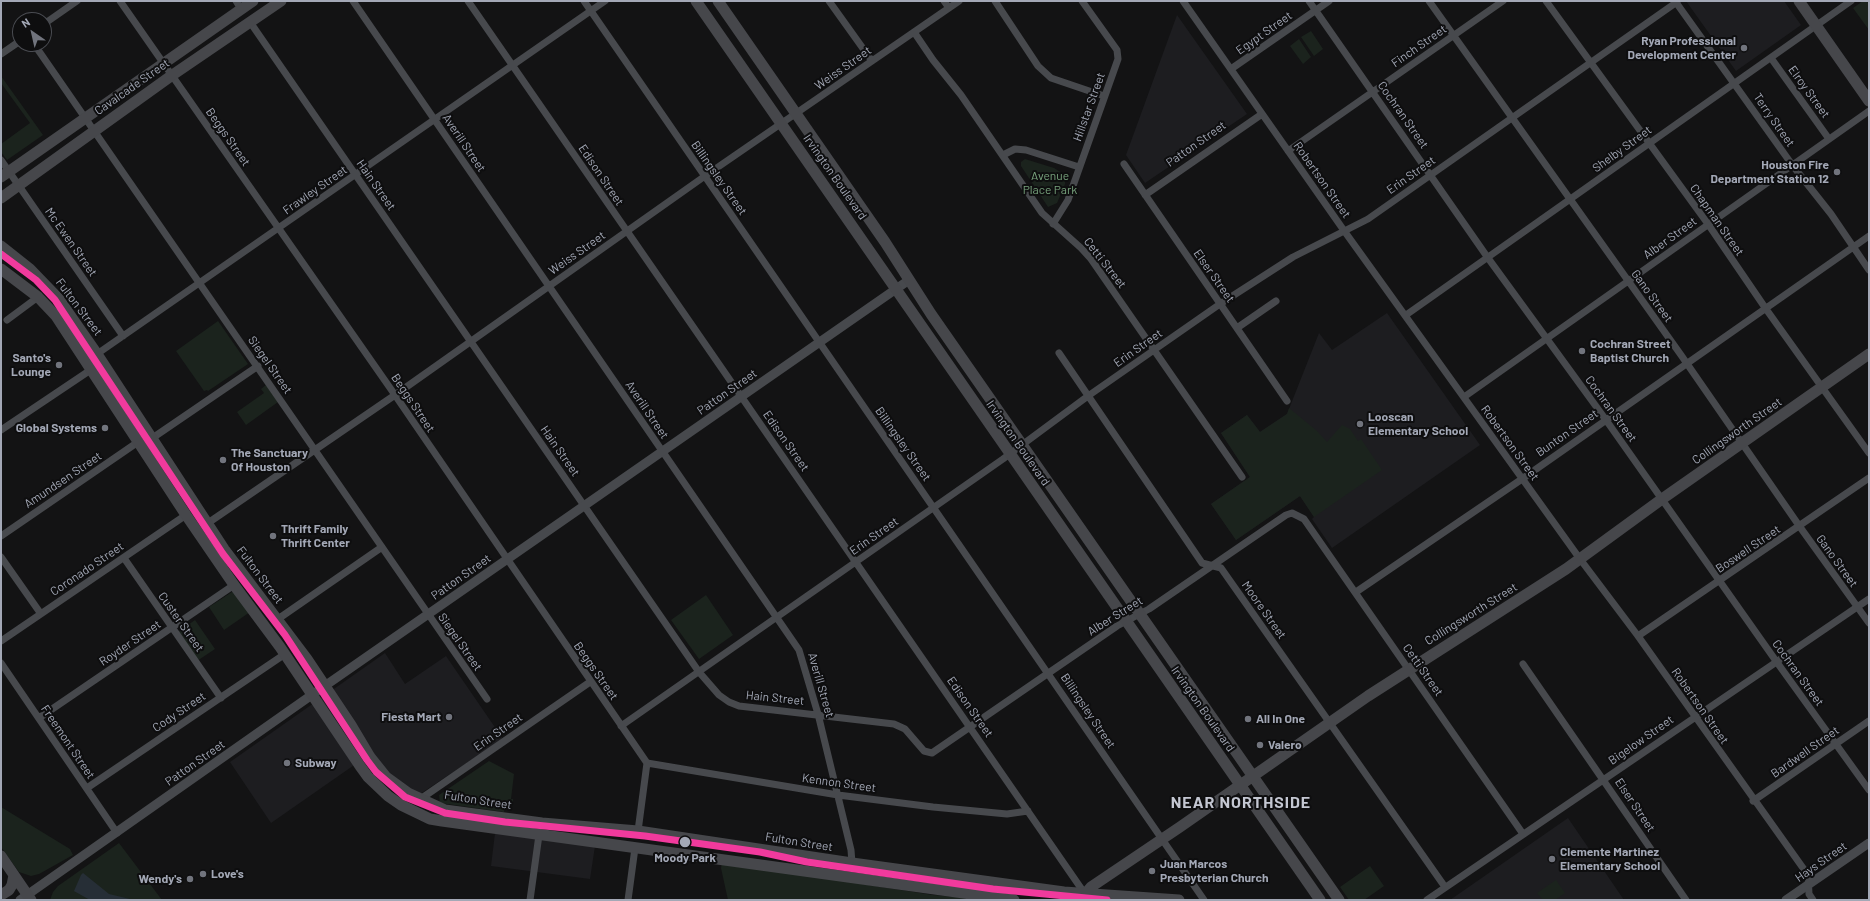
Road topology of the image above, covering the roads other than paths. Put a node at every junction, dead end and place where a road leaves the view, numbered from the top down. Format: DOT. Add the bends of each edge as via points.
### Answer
graph roads {
  1 [pos="77,1"];
  2 [pos="120,1"];
  3 [pos="253,1"];
  4 [pos="281,1"];
  5 [pos="353,1"];
  6 [pos="468,1"];
  7 [pos="584,1"];
  8 [pos="605,1"];
  9 [pos="696,1"];
  10 [pos="718,1"];
  11 [pos="829,1"];
  12 [pos="944,1"];
  13 [pos="958,1"];
  14 [pos="995,1"];
  15 [pos="1082,1"];
  16 [pos="1183,1"];
  17 [pos="1309,1"];
  18 [pos="1329,1"];
  19 [pos="1429,1"];
  20 [pos="1503,1"];
  21 [pos="1546,1"];
  22 [pos="1798,1"];
  23 [pos="1851,1"];
  24 [pos="1676,2"];
  25 [pos="238,5"];
  26 [pos="949,8"];
  27 [pos="1315,10"];
  28 [pos="591,11"];
  29 [pos="52,18"];
  30 [pos="250,22"];
  31 [pos="1816,26"];
  32 [pos="740,32"];
  33 [pos="914,32"];
  34 [pos="1453,36"];
  35 [pos="725,42"];
  36 [pos="12,46"];
  37 [pos="40,52"];
  38 [pos="1,54"];
  39 [pos="1771,58"];
  40 [pos="872,61"];
  41 [pos="1590,63"];
  42 [pos="163,64"];
  43 [pos="513,65"];
  44 [pos="1231,69"];
  45 [pos="172,76"];
  46 [pos="1735,84"];
  47 [pos="1374,92"];
  48 [pos="1104,96"];
  49 [pos="1869,101"];
  50 [pos="1869,111"];
  51 [pos="796,114"];
  52 [pos="1262,114"];
  53 [pos="86,118"];
  54 [pos="1512,118"];
  55 [pos="435,120"];
  56 [pos="782,124"];
  57 [pos="94,130"];
  58 [pos="1829,139"];
  59 [pos="1649,142"];
  60 [pos="1288,151"];
  61 [pos="1003,155"];
  62 [pos="1,160"];
  63 [pos="1124,164"];
  64 [pos="1792,166"];
  65 [pos="1079,167"];
  66 [pos="5,174"];
  67 [pos="356,175"];
  68 [pos="1431,175"];
  69 [pos="705,176"];
  70 [pos="18,185"];
  71 [pos="849,190"];
  72 [pos="1145,195"];
  73 [pos="1,198"];
  74 [pos="835,199"];
  75 [pos="1571,200"];
  76 [pos="1053,224"];
  77 [pos="1708,224"];
  78 [pos="279,229"];
  79 [pos="626,232"];
  80 [pos="1345,232"];
  81 [pos="1869,236"];
  82 [pos="1,246"];
  83 [pos="1853,248"];
  84 [pos="1488,258"];
  85 [pos="1,269"];
  86 [pos="1869,270"];
  87 [pos="909,280"];
  88 [pos="200,282"];
  89 [pos="1628,282"];
  90 [pos="549,287"];
  91 [pos="896,290"];
  92 [pos="38,297"];
  93 [pos="1276,302"];
  94 [pos="1220,304"];
  95 [pos="1766,309"];
  96 [pos="1406,315"];
  97 [pos="7,320"];
  98 [pos="1237,328"];
  99 [pos="123,336"];
  100 [pos="948,337"];
  101 [pos="1547,339"];
  102 [pos="471,341"];
  103 [pos="819,343"];
  104 [pos="935,346"];
  105 [pos="1155,350"];
  106 [pos="1059,353"];
  107 [pos="97,354"];
  108 [pos="1869,354"];
  109 [pos="1686,363"];
  110 [pos="258,366"];
  111 [pos="92,369"];
  112 [pos="1822,387"];
  113 [pos="395,395"];
  114 [pos="741,396"];
  115 [pos="1088,396"];
  116 [pos="1464,397"];
  117 [pos="1287,400"];
  118 [pos="1606,420"];
  119 [pos="1,430"];
  120 [pos="151,439"];
  121 [pos="138,442"];
  122 [pos="1742,443"];
  123 [pos="1022,444"];
  124 [pos="315,450"];
  125 [pos="662,452"];
  126 [pos="1869,453"];
  127 [pos="1010,454"];
  128 [pos="1242,477"];
  129 [pos="1869,478"];
  130 [pos="1522,479"];
  131 [pos="1662,499"];
  132 [pos="585,506"];
  133 [pos="934,507"];
  134 [pos="186,515"];
  135 [pos="1304,519"];
  136 [pos="208,523"];
  137 [pos="1800,527"];
  138 [pos="1080,529"];
  139 [pos="1,536"];
  140 [pos="1068,538"];
  141 [pos="382,547"];
  142 [pos="1,557"];
  143 [pos="124,558"];
  144 [pos="507,559"];
  145 [pos="1580,559"];
  146 [pos="856,562"];
  147 [pos="1213,566"];
  148 [pos="1720,580"];
  149 [pos="234,585"];
  150 [pos="1356,592"];
  151 [pos="1869,599"];
  152 [pos="1857,607"];
  153 [pos="41,614"];
  154 [pos="1139,614"];
  155 [pos="428,615"];
  156 [pos="777,617"];
  157 [pos="278,619"];
  158 [pos="1126,622"];
  159 [pos="1869,623"];
  160 [pos="171,628"];
  161 [pos="1638,636"];
  162 [pos="1,641"];
  163 [pos="285,654"];
  164 [pos="1776,661"];
  165 [pos="1,663"];
  166 [pos="1523,664"];
  167 [pos="1409,669"];
  168 [pos="699,672"];
  169 [pos="1049,673"];
  170 [pos="590,682"];
  171 [pos="325,686"];
  172 [pos="311,696"];
  173 [pos="221,698"];
  174 [pos="487,699"];
  175 [pos="1206,709"];
  176 [pos="818,714"];
  177 [pos="1694,717"];
  178 [pos="39,718"];
  179 [pos="1193,718"];
  180 [pos="1869,721"];
  181 [pos="1330,722"];
  182 [pos="621,726"];
  183 [pos="971,728"];
  184 [pos="1836,744"];
  185 [pos="940,749"];
  186 [pos="647,764"];
  187 [pos="1252,776"];
  188 [pos="1604,780"];
  189 [pos="1240,785"];
  190 [pos="86,788"];
  191 [pos="1869,790"];
  192 [pos="838,795"];
  193 [pos="419,800"];
  194 [pos="1753,800"];
  195 [pos="1028,811"];
  196 [pos="638,831"];
  197 [pos="117,834"];
  198 [pos="1523,834"];
  199 [pos="539,835"];
  200 [pos="1162,839"];
  201 [pos="1869,843"];
  202 [pos="635,848"];
  203 [pos="1,856"];
  204 [pos="1311,861"];
  205 [pos="852,863"];
  206 [pos="1299,869"];
  207 [pos="14,874"];
  208 [pos="1808,884"];
  209 [pos="1445,887"];
  210 [pos="1,895"];
  211 [pos="1085,897"];
  212 [pos="26,898"];
  213 [pos="530,900"];
  214 [pos="628,900"];
  215 [pos="1014,900"];
  216 [pos="1179,900"];
  217 [pos="1204,900"];
  218 [pos="1320,900"];
  219 [pos="1339,900"];
  220 [pos="1427,900"];
  221 [pos="1686,900"];
  222 [pos="1786,900"];
  223 [pos="1813,900"];
  1 -- 29 [label="street"];
  2 -- 42 [label="street, Beggs Street"];
  3 -- 25 [label="main road, Cavalcade Street"];
  4 -- 30 [label="main road, Cavalcade Street"];
  5 -- 55 [label="street, Averill Street"];
  6 -- 43 [label="street, Edison Street"];
  7 -- 28 [label="street, Billingsley Street"];
  8 -- 28 [label="street, Frawley Street"];
  9 -- 35 [label="main road, Irvington Boulevard"];
  10 -- 32 [label="main road, Irvington Boulevard"];
  11 -- 40 [label="street"];
  12 -- 26 [label="street"];
  13 -- 26 [label="street, Weiss Street"];
  14 -- 48 [label="street" via="1038,66 1051,78"];
  15 -- 48 [label="street, Hillstar Street" via="1116,50 1118,58"];
  16 -- 44 [label="street, Robertson Street"];
  17 -- 27 [label="street, Cochran Street"];
  18 -- 27 [label="street, Egypt Street"];
  19 -- 34 [label="street, Gano Street"];
  20 -- 34 [label="street, Finch Street"];
  21 -- 41 [label="street, Chapman Street"];
  22 -- 31 [label="main road"];
  23 -- 31 [label="street, Shelby Street"];
  24 -- 41 [label="street, Erin Street"];
  24 -- 46 [label="street, Terry Street"];
  25 -- 42 [label="main road, Cavalcade Street"];
  26 -- 33 [label="street, Weiss Street"];
  27 -- 44 [label="street, Egypt Street"];
  27 -- 47 [label="street, Cochran Street"];
  28 -- 43 [label="street, Frawley Street"];
  28 -- 69 [label="street, Billingsley Street"];
  30 -- 45 [label="main road, Cavalcade Street"];
  30 -- 67 [label="street, Hain Street"];
  31 -- 39 [label="street, Shelby Street"];
  31 -- 49 [label="main road"];
  32 -- 35 [label="main road"];
  32 -- 51 [label="main road, Irvington Boulevard"];
  33 -- 40 [label="street, Weiss Street"];
  33 -- 61 [label="street, Cetti Street"];
  34 -- 47 [label="street, Finch Street"];
  34 -- 54 [label="street, Gano Street"];
  35 -- 56 [label="main road, Irvington Boulevard"];
  36 -- 38 [label="street"];
  37 -- 53 [label="street, Siegel Street"];
  39 -- 46 [label="street, Shelby Street"];
  39 -- 58 [label="street, Elroy Street"];
  40 -- 51 [label="street, Weiss Street"];
  41 -- 54 [label="street, Erin Street"];
  41 -- 59 [label="street, Chapman Street"];
  42 -- 45 [label="street, Beggs Street"];
  42 -- 53 [label="main road, Cavalcade Street"];
  43 -- 55 [label="street, Frawley Street"];
  43 -- 79 [label="street, Edison Street"];
  44 -- 52 [label="street, Robertson Street"];
  45 -- 57 [label="main road, Cavalcade Street"];
  45 -- 78 [label="street, Beggs Street"];
  46 -- 59 [label="street, Shelby Street"];
  46 -- 64 [label="street, Terry Street"];
  47 -- 60 [label="street, Finch Street"];
  47 -- 68 [label="street, Cochran Street"];
  48 -- 65 [label="street, Hillstar Street"];
  50 -- 58 [label="street, Alber Street"];
  51 -- 56 [label="street, Weiss Street"];
  51 -- 71 [label="main road, Irvington Boulevard"];
  52 -- 60 [label="street, Robertson Street"];
  52 -- 72 [label="street, Patton Street"];
  53 -- 57 [label="street, Siegel Street"];
  53 -- 66 [label="main road, Cavalcade Street"];
  54 -- 68 [label="street, Erin Street"];
  54 -- 75 [label="street, Gano Street"];
  55 -- 67 [label="street, Frawley Street"];
  55 -- 90 [label="street, Averill Street"];
  56 -- 69 [label="street, Weiss Street"];
  56 -- 74 [label="main road, Irvington Boulevard"];
  57 -- 70 [label="main road, Cavalcade Street"];
  57 -- 88 [label="street, Siegel Street"];
  58 -- 64 [label="street, Alber Street"];
  59 -- 75 [label="street, Shelby Street"];
  59 -- 77 [label="street, Chapman Street"];
  60 -- 80 [label="street, Robertson Street"];
  61 -- 65 [label="street" via="1015,149 1026,150"];
  61 -- 76 [label="street, Cetti Street" via="1042,213"];
  62 -- 66 [label="street, Mc Ewen Street"];
  63 -- 72 [label="street, Elser Street"];
  64 -- 77 [label="street, Alber Street"];
  64 -- 83 [label="street, Terry Street" via="1831,214"];
  65 -- 76 [label="street, Hillstar Street" via="1068,200"];
  66 -- 70 [label="street, Mc Ewen Street"];
  67 -- 78 [label="street, Frawley Street"];
  67 -- 102 [label="street, Hain Street"];
  68 -- 80 [label="street, Erin Street"];
  68 -- 84 [label="street, Cochran Street"];
  69 -- 79 [label="street, Weiss Street"];
  69 -- 103 [label="street, Billingsley Street"];
  70 -- 73 [label="main road, Cavalcade Street"];
  70 -- 99 [label="street, Mc Ewen Street"];
  71 -- 74 [label="main road"];
  71 -- 87 [label="main road, Irvington Boulevard"];
  72 -- 94 [label="street, Elser Street"];
  74 -- 91 [label="main road, Irvington Boulevard"];
  75 -- 84 [label="street, Shelby Street"];
  75 -- 89 [label="street, Gano Street"];
  76 -- 105 [label="street, Cetti Street" via="1082,248"];
  77 -- 89 [label="street, Alber Street"];
  77 -- 95 [label="street, Chapman Street"];
  78 -- 88 [label="street, Frawley Street"];
  78 -- 113 [label="street, Beggs Street"];
  79 -- 90 [label="street, Weiss Street"];
  79 -- 114 [label="street, Edison Street"];
  80 -- 94 [label="street, Erin Street" via="1293,257"];
  80 -- 96 [label="street, Robertson Street"];
  81 -- 83 [label="street, Bunton Street"];
  82 -- 107 [label="main road, Fulton Street" via="30,269 58,298"];
  83 -- 86 [label="street, Terry Street"];
  83 -- 95 [label="street, Bunton Street"];
  84 -- 96 [label="street, Shelby Street"];
  84 -- 101 [label="street, Cochran Street"];
  85 -- 92 [label="main road, Fulton Street"];
  87 -- 91 [label="street, Patton Street"];
  87 -- 100 [label="main road, Irvington Boulevard"];
  88 -- 99 [label="street, Frawley Street"];
  88 -- 110 [label="street, Siegel Street"];
  89 -- 101 [label="street, Alber Street"];
  89 -- 109 [label="street, Gano Street"];
  90 -- 102 [label="street, Weiss Street"];
  90 -- 125 [label="street, Averill Street"];
  91 -- 103 [label="street, Patton Street"];
  91 -- 104 [label="main road, Irvington Boulevard"];
  92 -- 97 [label="street"];
  92 -- 111 [label="main road, Fulton Street" via="56,316"];
  93 -- 98 [label="street"];
  94 -- 98 [label="street, Elser Street"];
  94 -- 105 [label="street, Erin Street"];
  95 -- 109 [label="street, Bunton Street"];
  95 -- 112 [label="street, Chapman Street"];
  96 -- 116 [label="street, Robertson Street"];
  98 -- 117 [label="street, Elser Street"];
  99 -- 107 [label="street, Frawley Street"];
  100 -- 104 [label="main road"];
  100 -- 123 [label="main road, Irvington Boulevard"];
  101 -- 116 [label="street, Alber Street"];
  101 -- 118 [label="street, Cochran Street"];
  102 -- 113 [label="street, Weiss Street"];
  102 -- 132 [label="street, Hain Street"];
  103 -- 114 [label="street, Patton Street"];
  103 -- 133 [label="street, Billingsley Street"];
  104 -- 127 [label="main road, Irvington Boulevard"];
  105 -- 115 [label="street, Erin Street"];
  105 -- 128 [label="street, Cetti Street"];
  106 -- 115 [label="street, Moore Street"];
  107 -- 120 [label="main road, Fulton Street"];
  108 -- 112 [label="main road, Collingsworth Street"];
  109 -- 118 [label="street, Bunton Street"];
  109 -- 122 [label="street, Gano Street"];
  110 -- 120 [label="street"];
  110 -- 124 [label="street, Siegel Street"];
  111 -- 119 [label="street"];
  111 -- 121 [label="main road, Fulton Street"];
  112 -- 122 [label="main road, Collingsworth Street"];
  112 -- 126 [label="street, Chapman Street"];
  113 -- 124 [label="street, Weiss Street"];
  113 -- 144 [label="street, Beggs Street"];
  114 -- 125 [label="street, Patton Street"];
  114 -- 146 [label="street, Edison Street"];
  115 -- 123 [label="street, Erin Street"];
  115 -- 147 [label="street, Moore Street" via="1202,562"];
  116 -- 130 [label="street, Robertson Street"];
  118 -- 130 [label="street, Bunton Street"];
  118 -- 131 [label="street, Cochran Street"];
  120 -- 136 [label="main road, Fulton Street"];
  121 -- 134 [label="main road, Fulton Street"];
  121 -- 139 [label="street, Amundsen Street"];
  122 -- 131 [label="main road, Collingsworth Street"];
  122 -- 137 [label="street, Gano Street"];
  123 -- 127 [label="street, Erin Street"];
  123 -- 138 [label="main road, Irvington Boulevard"];
  124 -- 136 [label="street, Weiss Street"];
  124 -- 141 [label="street, Siegel Street"];
  125 -- 132 [label="street, Patton Street"];
  125 -- 156 [label="street, Averill Street"];
  127 -- 133 [label="street, Erin Street"];
  127 -- 140 [label="main road, Irvington Boulevard"];
  129 -- 137 [label="street, Boswell Street"];
  130 -- 145 [label="street, Robertson Street"];
  130 -- 150 [label="street, Bunton Street"];
  131 -- 145 [label="main road, Collingsworth Street"];
  131 -- 148 [label="street, Cochran Street"];
  132 -- 144 [label="street, Patton Street"];
  132 -- 168 [label="street, Hain Street"];
  133 -- 146 [label="street, Erin Street"];
  133 -- 169 [label="street, Billingsley Street"];
  134 -- 143 [label="street, Coronado Street"];
  134 -- 149 [label="main road, Fulton Street"];
  135 -- 147 [label="street, Alber Street" via="1298,514 1286,515"];
  135 -- 150 [label="street, Cetti Street"];
  136 -- 157 [label="main road, Fulton Street" via="224,549"];
  137 -- 148 [label="street, Boswell Street"];
  137 -- 152 [label="street, Gano Street"];
  138 -- 140 [label="main road"];
  138 -- 154 [label="main road, Irvington Boulevard"];
  140 -- 158 [label="main road, Irvington Boulevard"];
  141 -- 155 [label="street, Siegel Street"];
  141 -- 157 [label="street"];
  142 -- 153 [label="street"];
  143 -- 153 [label="street, Coronado Street"];
  143 -- 160 [label="street, Custer Street"];
  144 -- 155 [label="street, Patton Street"];
  144 -- 170 [label="street, Beggs Street"];
  145 -- 161 [label="street, Robertson Street"];
  145 -- 167 [label="main road, Collingsworth Street"];
  146 -- 156 [label="street, Erin Street"];
  146 -- 183 [label="street, Edison Street"];
  147 -- 154 [label="street, Alber Street"];
  147 -- 181 [label="street, Moore Street" via="1221,568"];
  148 -- 161 [label="street, Boswell Street"];
  148 -- 164 [label="street, Cochran Street"];
  149 -- 160 [label="street, Royder Street"];
  149 -- 163 [label="main road, Fulton Street"];
  150 -- 167 [label="street, Cetti Street"];
  151 -- 152 [label="street, Bigelow Street"];
  152 -- 159 [label="street, Gano Street"];
  152 -- 164 [label="street, Bigelow Street"];
  153 -- 162 [label="street, Coronado Street"];
  154 -- 158 [label="street, Alber Street"];
  154 -- 175 [label="main road, Irvington Boulevard"];
  155 -- 171 [label="street, Patton Street"];
  155 -- 174 [label="street, Siegel Street"];
  156 -- 168 [label="street, Erin Street"];
  156 -- 176 [label="street, Averill Street" via="803,658"];
  157 -- 171 [label="main road, Fulton Street"];
  158 -- 169 [label="street, Alber Street"];
  158 -- 179 [label="main road, Irvington Boulevard"];
  160 -- 173 [label="street, Custer Street"];
  160 -- 178 [label="street, Royder Street"];
  161 -- 177 [label="street, Robertson Street"];
  163 -- 172 [label="main road, Fulton Street"];
  163 -- 173 [label="street, Cody Street"];
  164 -- 177 [label="street, Bigelow Street"];
  164 -- 184 [label="street, Cochran Street"];
  165 -- 178 [label="street, Freemont Street"];
  166 -- 188 [label="street, Elser Street"];
  167 -- 181 [label="main road, Collingsworth Street"];
  167 -- 198 [label="street, Cetti Street"];
  168 -- 176 [label="street, Hain Street" via="719,695 740,706"];
  168 -- 182 [label="street, Erin Street"];
  169 -- 183 [label="street, Alber Street"];
  169 -- 200 [label="street, Billingsley Street"];
  170 -- 182 [label="street, Beggs Street"];
  170 -- 193 [label="street, Erin Street"];
  171 -- 172 [label="street, Patton Street"];
  171 -- 193 [label="main road, Fulton Street" via="374,764 386,777"];
  172 -- 197 [label="street, Patton Street"];
  172 -- 199 [label="main road, Fulton Street" via="368,776 401,805 430,819"];
  173 -- 190 [label="street, Cody Street"];
  175 -- 179 [label="main road"];
  175 -- 187 [label="main road, Irvington Boulevard"];
  176 -- 185 [label="street, Hain Street" via="894,724 905,729 928,753 932,754"];
  176 -- 192 [label="street, Averill Street"];
  177 -- 188 [label="street, Bigelow Street"];
  177 -- 194 [label="street, Robertson Street"];
  178 -- 190 [label="street, Freemont Street"];
  179 -- 189 [label="main road, Irvington Boulevard"];
  180 -- 184 [label="street, Bardwell Street"];
  181 -- 187 [label="main road, Collingsworth Street"];
  181 -- 209 [label="street, Moore Street"];
  182 -- 186 [label="street, Beggs Street"];
  183 -- 185 [label="street, Alber Street"];
  183 -- 195 [label="street, Edison Street"];
  184 -- 191 [label="street, Cochran Street"];
  184 -- 194 [label="street, Bardwell Street"];
  186 -- 192 [label="street, Kennon Street"];
  186 -- 196 [label="street"];
  187 -- 189 [label="main road, Collingsworth Street"];
  187 -- 204 [label="main road, Irvington Boulevard"];
  188 -- 198 [label="street, Bigelow Street"];
  188 -- 221 [label="street, Elser Street"];
  189 -- 200 [label="main road, Collingsworth Street"];
  189 -- 206 [label="main road, Irvington Boulevard"];
  190 -- 197 [label="street, Freemont Street"];
  192 -- 195 [label="street, Kennon Street" via="980,812 1007,814"];
  192 -- 205 [label="street, Averill Street"];
  193 -- 196 [label="main road, Fulton Street" via="445,810 542,823"];
  194 -- 208 [label="street, Robertson Street" via="1808,875"];
  195 -- 211 [label="street, Edison Street"];
  196 -- 205 [label="main road, Fulton Street"];
  197 -- 212 [label="street, Patton Street"];
  198 -- 209 [label="street, Bigelow Street"];
  199 -- 202 [label="main road, Fulton Street"];
  199 -- 213 [label="street"];
  200 -- 211 [label="main road, Collingsworth Street" via="1091,887"];
  200 -- 217 [label="street, Billingsley Street"];
  201 -- 208 [label="street, Hays Street"];
  202 -- 214 [label="street"];
  202 -- 215 [label="main road, Fulton Street"];
  203 -- 207 [label="main road"];
  204 -- 206 [label="main road"];
  204 -- 219 [label="main road, Irvington Boulevard"];
  205 -- 211 [label="main road, Fulton Street"];
  206 -- 218 [label="main road, Irvington Boulevard"];
  207 -- 210 [label="main road" via="12,886"];
  207 -- 212 [label="main road"];
  208 -- 222 [label="street, Hays Street"];
  208 -- 223 [label="street, Robertson Street" via="1809,894"];
  209 -- 220 [label="street, Bigelow Street"];
  211 -- 216 [label="main road, Fulton Street"];
}
